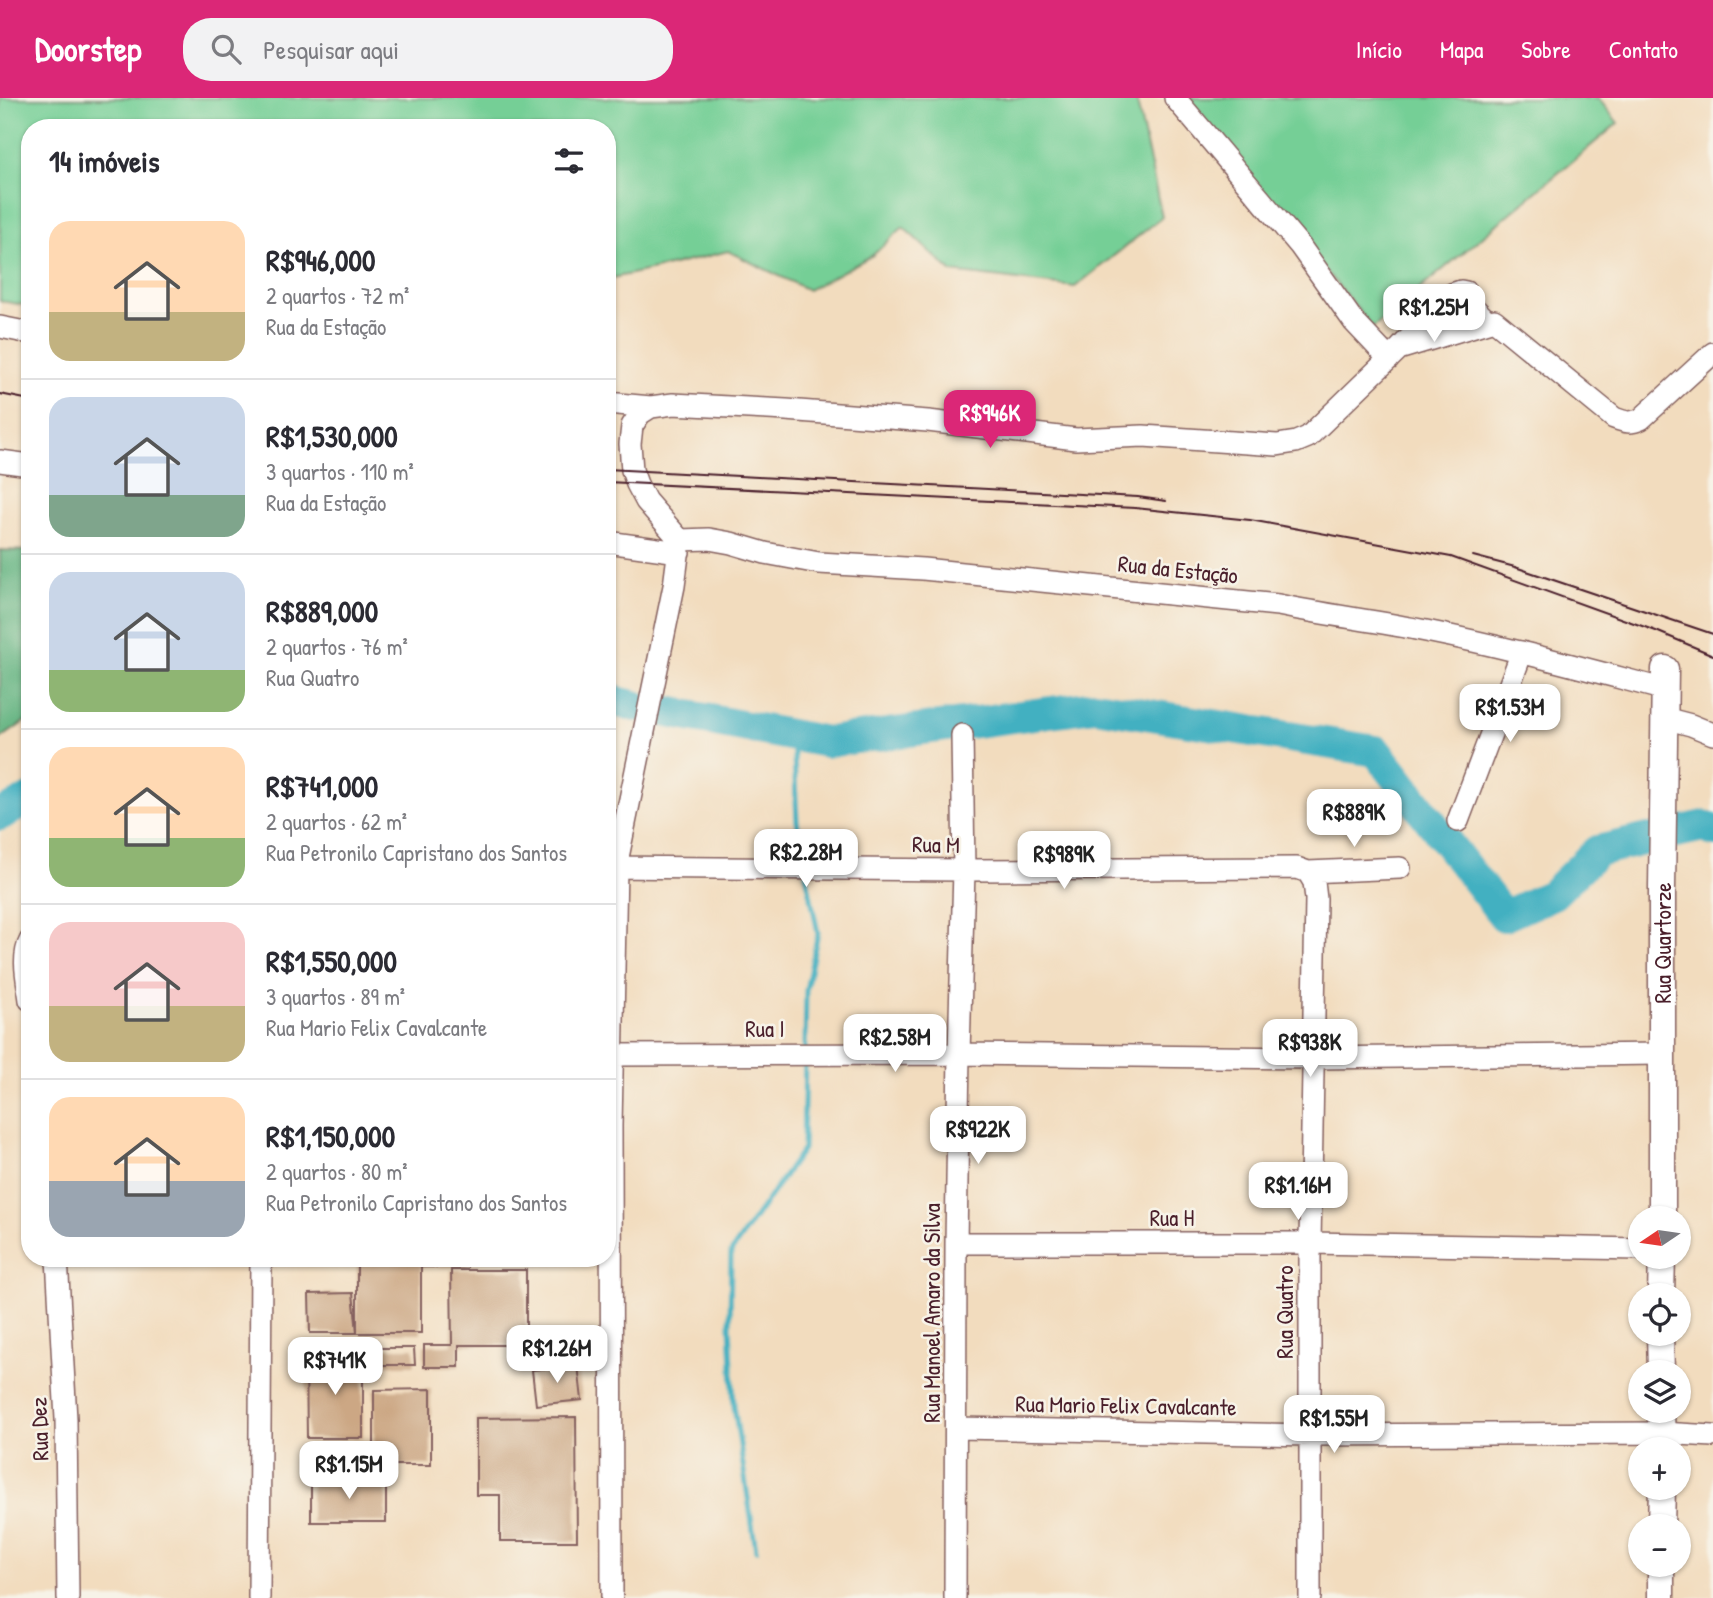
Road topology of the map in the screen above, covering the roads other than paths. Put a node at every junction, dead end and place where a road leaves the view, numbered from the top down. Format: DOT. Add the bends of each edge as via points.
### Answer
graph roads {
  1 [pos="1175,98"];
  2 [pos="1466,292"];
  3 [pos="1494,320"];
  4 [pos="0,327"];
  5 [pos="21,331"];
  6 [pos="1713,353"];
  7 [pos="1395,354"];
  8 [pos="616,403"];
  9 [pos="651,407"];
  10 [pos="0,461"];
  11 [pos="21,464"];
  12 [pos="616,542"];
  13 [pos="679,546"];
  14 [pos="1522,653"];
  15 [pos="1665,680"];
  16 [pos="1664,718"];
  17 [pos="1713,734"];
  18 [pos="962,735"];
  19 [pos="1458,821"];
  20 [pos="616,849"];
  21 [pos="616,867"];
  22 [pos="1400,868"];
  23 [pos="964,870"];
  24 [pos="1303,870"];
  25 [pos="959,1054"];
  26 [pos="1662,1054"];
  27 [pos="616,1055"];
  28 [pos="1313,1058"];
  29 [pos="1662,1206"];
  30 [pos="956,1243"];
  31 [pos="1310,1243"];
  32 [pos="1628,1249"];
  33 [pos="58,1267"];
  34 [pos="261,1267"];
  35 [pos="611,1267"];
  36 [pos="957,1428"];
  37 [pos="1662,1431"];
  38 [pos="1310,1435"];
  39 [pos="1713,1436"];
  40 [pos="1661,1577"];
  41 [pos="68,1598"];
  42 [pos="259,1598"];
  43 [pos="612,1598"];
  44 [pos="955,1598"];
  45 [pos="1310,1598"];
  46 [pos="1661,1598"];
  1 -- 7 [label="street" via="1300,246 1354,322"];
  2 -- 3 [label="lane"];
  2 -- 7 [label="street" via="1452,294"];
  3 -- 6 [label="street" via="1626,423 1641,419"];
  3 -- 7 [label="street"];
  4 -- 5 [label="street"];
  7 -- 9 [label="street" via="1308,437 1278,445 1143,436 1076,439 786,410"];
  8 -- 9 [label="street"];
  9 -- 13 [label="street" via="632,426 632,470 636,484"];
  10 -- 11 [label="street"];
  12 -- 13 [label="street, Rua da Estação"];
  13 -- 14 [label="street, Rua da Estação" via="709,539 819,563 923,569 1278,605"];
  13 -- 20 [label="street"];
  14 -- 15 [label="street, Rua da Estação"];
  14 -- 19 [label="street"];
  15 -- 16 [label="street, Rua Quartorze"];
  16 -- 17 [label="street"];
  16 -- 26 [label="street, Rua Quartorze"];
  18 -- 23 [label="street, Rua Manoel Amaro da Silva"];
  21 -- 23 [label="street, Rua M"];
  22 -- 24 [label="street, Rua M"];
  23 -- 24 [label="street, Rua M"];
  23 -- 25 [label="street, Rua Manoel Amaro da Silva"];
  24 -- 28 [label="street, Rua Quatro" via="1314,881 1316,899"];
  25 -- 27 [label="street, Rua I"];
  25 -- 28 [label="street, Rua I"];
  25 -- 30 [label="street, Rua Manoel Amaro da Silva"];
  26 -- 28 [label="street, Rua I"];
  26 -- 29 [label="street, Rua Quartorze"];
  28 -- 31 [label="street, Rua Quatro"];
  30 -- 31 [label="street, Rua H"];
  30 -- 36 [label="street, Rua Manoel Amaro da Silva"];
  31 -- 32 [label="street, Rua H"];
  31 -- 38 [label="street, Rua Quatro"];
  33 -- 41 [label="street, Rua Dez" via="66,1419"];
  34 -- 42 [label="street"];
  35 -- 43 [label="street"];
  36 -- 38 [label="street, Rua Mario Felix Cavalcante"];
  36 -- 44 [label="street, Rua Manoel Amaro da Silva"];
  37 -- 38 [label="street, Rua Mario Felix Cavalcante"];
  37 -- 39 [label="street, Rua Mario Felix Cavalcante"];
  38 -- 45 [label="street, Rua Quatro"];
  40 -- 46 [label="street"];
}
